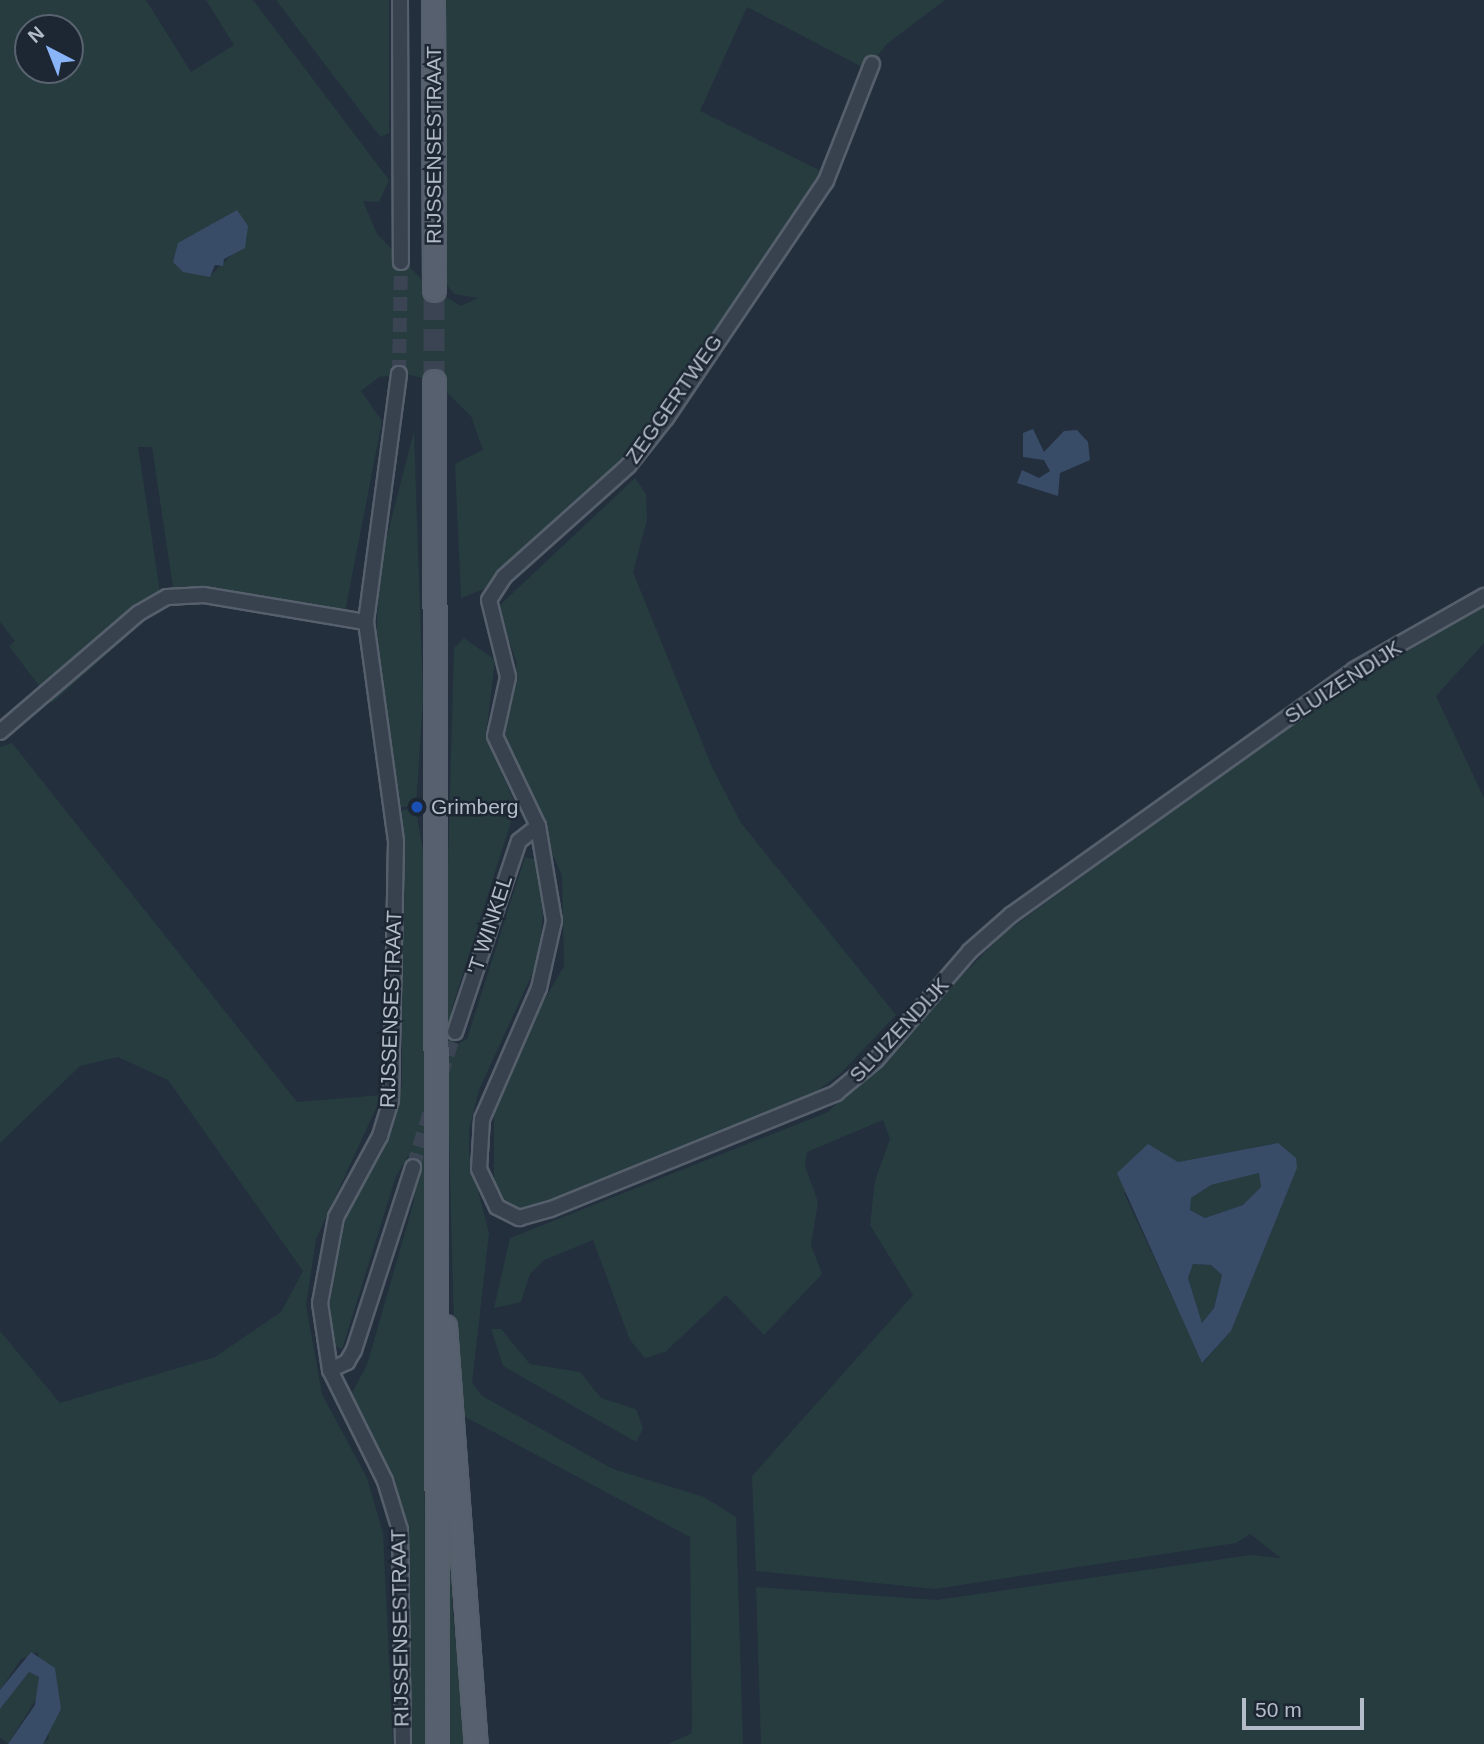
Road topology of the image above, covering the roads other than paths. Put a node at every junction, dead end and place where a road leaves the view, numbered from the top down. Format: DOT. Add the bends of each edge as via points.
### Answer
graph roads {
  1 [pos="400,0"];
  2 [pos="433,0"];
  3 [pos="872,64"];
  4 [pos="401,262"];
  5 [pos="434,290"];
  6 [pos="400,374"];
  7 [pos="434,381"];
  8 [pos="1484,596"];
  9 [pos="366,622"];
  10 [pos="0,732"];
  11 [pos="538,826"];
  12 [pos="454,1032"];
  13 [pos="413,1167"];
  14 [pos="438,1272"];
  15 [pos="330,1370"];
  16 [pos="403,1744"];
  17 [pos="437,1744"];
  18 [pos="475,1744"];
  1 -- 4 [label="street, RIJSSENSESTRAAT"];
  2 -- 5 [label="main road, RIJSSENSESTRAAT"];
  3 -- 11 [label="street, ZEGGERTWEG" via="826,181 666,418 628,466 491,595 508,677 495,736"];
  6 -- 9 [label="street, RIJSSENSESTRAAT"];
  7 -- 14 [label="main road, RIJSSENSESTRAAT"];
  8 -- 11 [label="street, SLUIZENDIJK" via="1354,670 1011,915 970,951 876,1060 836,1093 519,1218 484,1192 479,1151 487,1096 539,988 551,939 554,898"];
  9 -- 10 [label="street" via="204,595 167,597 139,613"];
  9 -- 15 [label="street, RIJSSENSESTRAAT" via="396,842 393,1076 385,1125 345,1198 324,1256 320,1303"];
  11 -- 12 [label="street, 'T WINKEL" via="519,841"];
  13 -- 15 [label="street" via="354,1350 348,1362"];
  14 -- 17 [label="main road, RIJSSENSESTRAAT" via="432,1339"];
  14 -- 18 [label="main road, RIJSSENSESTRAAT"];
  15 -- 16 [label="street, RIJSSENSESTRAAT" via="385,1481 400,1530"];
}
